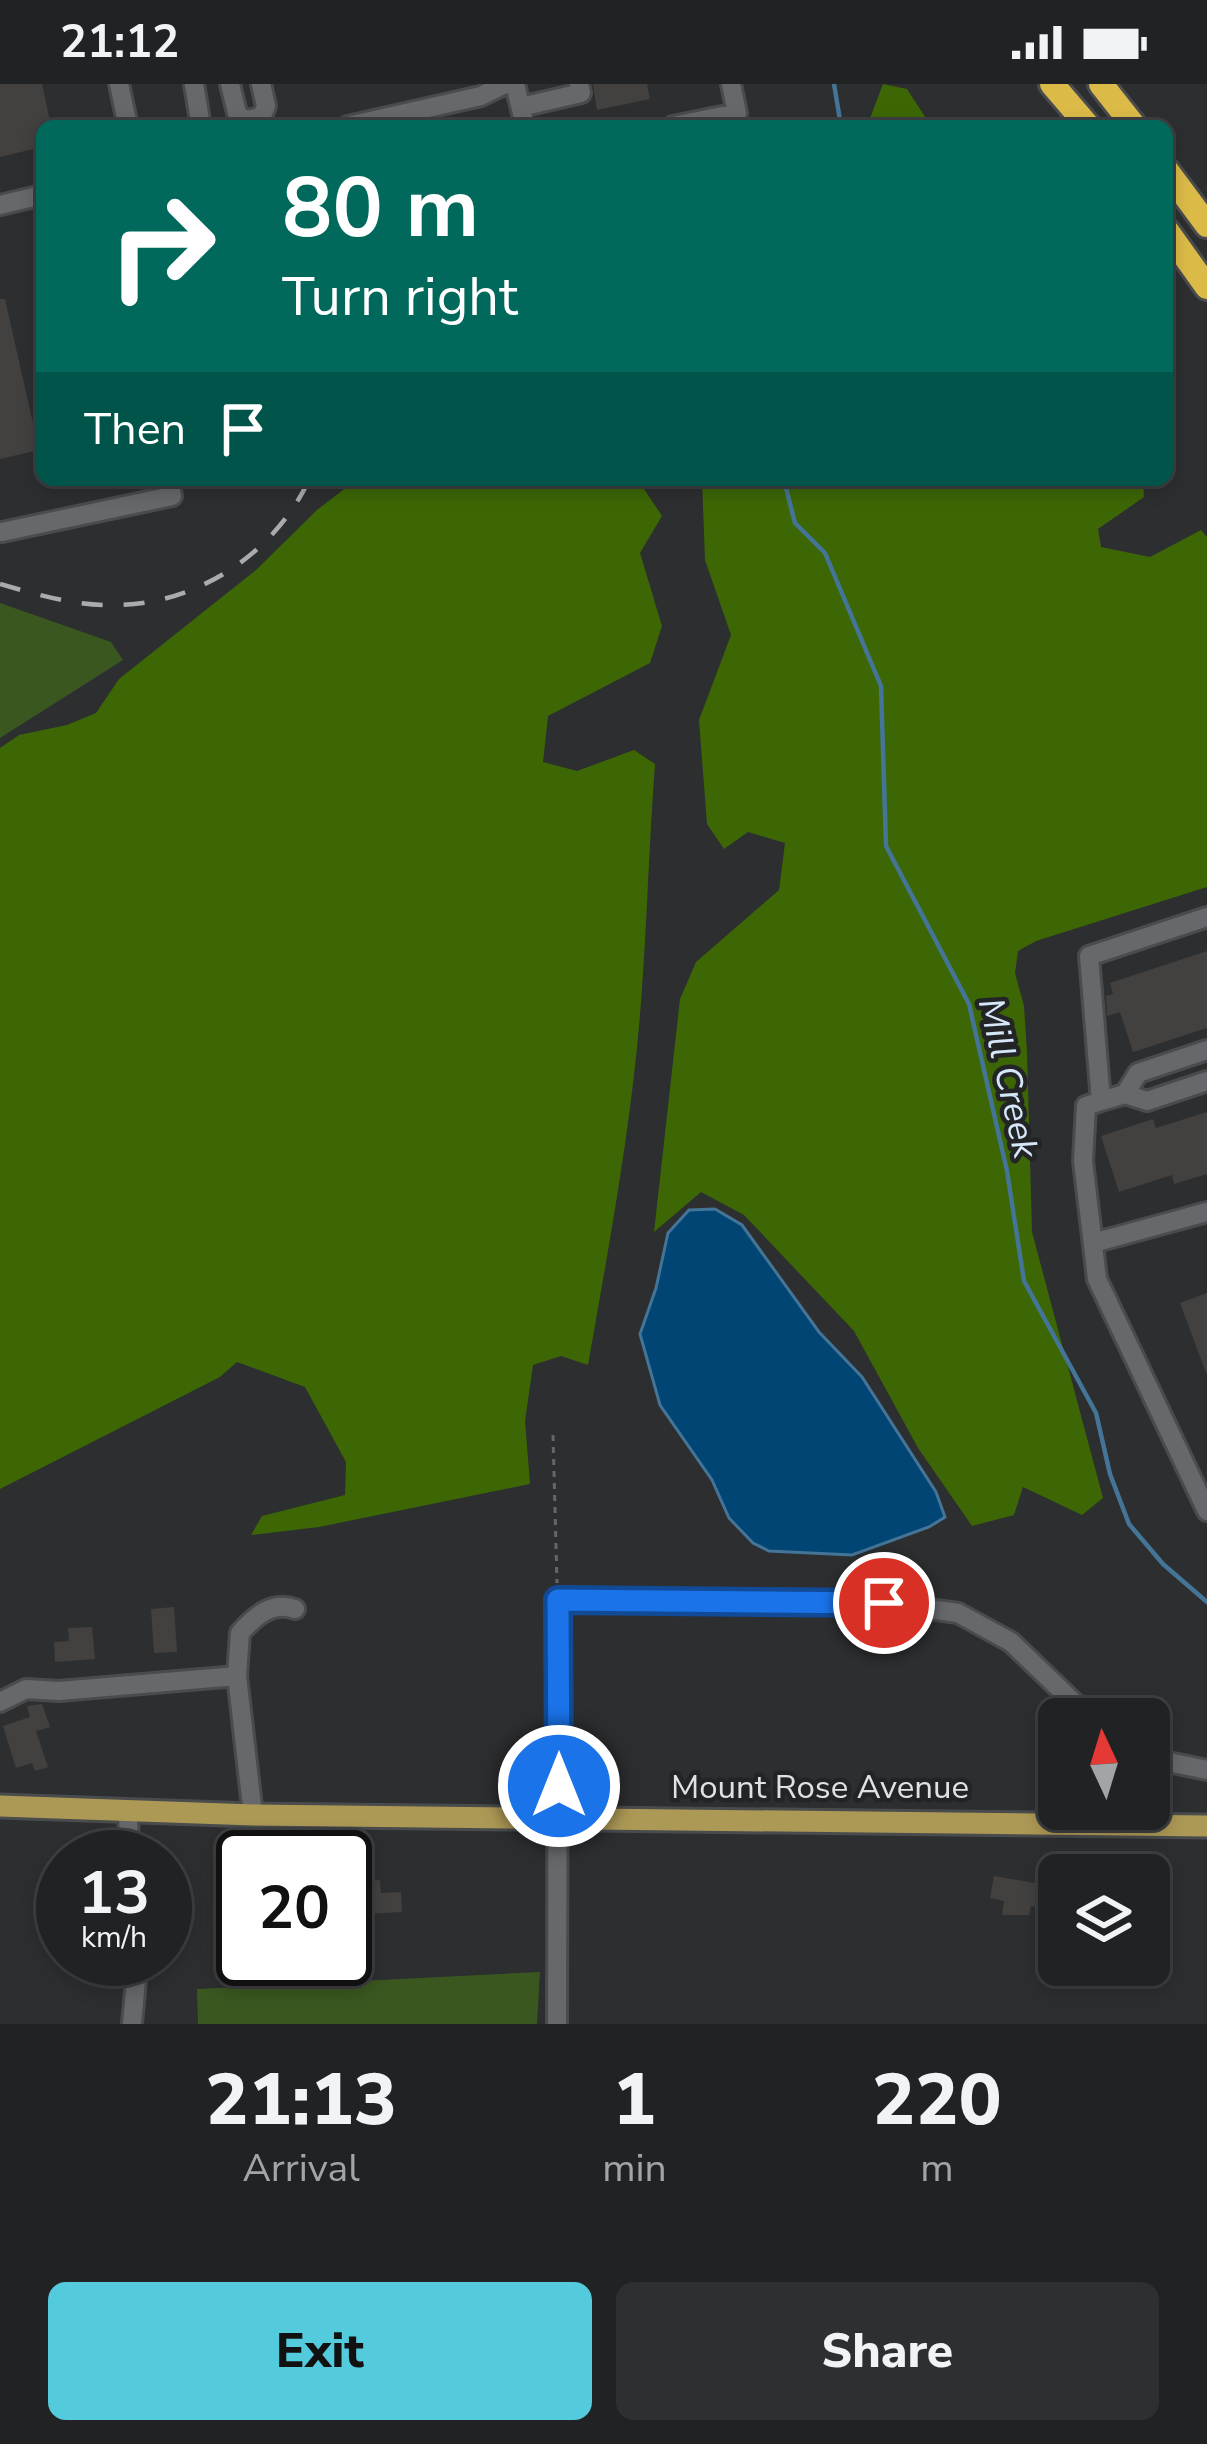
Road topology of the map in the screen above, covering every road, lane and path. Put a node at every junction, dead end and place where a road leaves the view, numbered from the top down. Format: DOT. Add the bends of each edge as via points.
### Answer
graph roads {
  1 [pos="118,84"];
  2 [pos="194,84"];
  3 [pos="230,84"];
  4 [pos="261,84"];
  5 [pos="505,84"];
  6 [pos="515,84"];
  7 [pos="579,84"];
  8 [pos="731,84"];
  9 [pos="1052,84"];
  10 [pos="1101,84"];
  11 [pos="523,117"];
  12 [pos="127,120"];
  13 [pos="200,120"];
  14 [pos="244,120"];
  15 [pos="257,120"];
  16 [pos="375,120"];
  17 [pos="700,120"];
  18 [pos="1083,120"];
  19 [pos="1128,120"];
  20 [pos="1173,179"];
  21 [pos="36,196"];
  22 [pos="0,205"];
  23 [pos="1207,225"];
  24 [pos="1173,239"];
  25 [pos="1207,287"];
  26 [pos="170,486"];
  27 [pos="2,532"];
  28 [pos="1207,917"];
  29 [pos="1207,1050"];
  30 [pos="1207,1082"];
  31 [pos="1126,1094"];
  32 [pos="1101,1101"];
  33 [pos="1207,1212"];
  34 [pos="1093,1243"];
  35 [pos="553,1435"];
  36 [pos="1207,1511"];
  37 [pos="558,1600"];
  38 [pos="295,1610"];
  39 [pos="238,1676"];
  40 [pos="1068,1698"];
  41 [pos="0,1702"];
  42 [pos="1170,1762"];
  43 [pos="1207,1770"];
  44 [pos="0,1806"];
  45 [pos="128,1810"];
  46 [pos="253,1814"];
  47 [pos="559,1820"];
  48 [pos="1207,1826"];
  49 [pos="128,1830"];
  50 [pos="136,1986"];
  51 [pos="132,2024"];
  52 [pos="557,2024"];
  1 -- 12 [label="street"];
  2 -- 13 [label="street"];
  3 -- 14 [label="street"];
  4 -- 15 [label="street" via="266,106"];
  5 -- 16 [label="street"];
  6 -- 11 [label="street"];
  7 -- 11 [label="street" via="581,92"];
  8 -- 17 [label="street" via="737,112"];
  9 -- 18 [label="highway"];
  10 -- 19 [label="highway"];
  20 -- 23 [label="highway"];
  21 -- 22 [label="street"];
  24 -- 25 [label="highway"];
  26 -- 27 [label="street" via="172,496"];
  28 -- 32 [label="street" via="1089,956"];
  29 -- 31 [label="street" via="1138,1073"];
  30 -- 31 [label="street" via="1147,1101"];
  31 -- 32 [label="street"];
  32 -- 34 [label="street" via="1086,1106"];
  33 -- 34 [label="street"];
  34 -- 36 [label="street" via="1097,1279"];
  35 -- 37 [label="path"];
  37 -- 40 [label="street" via="884,1603 958,1613 1011,1642"];
  37 -- 47 [label="street"];
  38 -- 39 [label="street" via="272,1608 240,1633"];
  39 -- 41 [label="street" via="26,1689"];
  39 -- 46 [label="street"];
  42 -- 43 [label="street"];
  44 -- 45 [label="main road, Mount Rose Avenue"];
  45 -- 46 [label="main road, Mount Rose Avenue"];
  45 -- 49 [label="street"];
  46 -- 47 [label="main road, Mount Rose Avenue"];
  47 -- 48 [label="main road, Mount Rose Avenue"];
  47 -- 52 [label="street"];
  50 -- 51 [label="street"];
}
